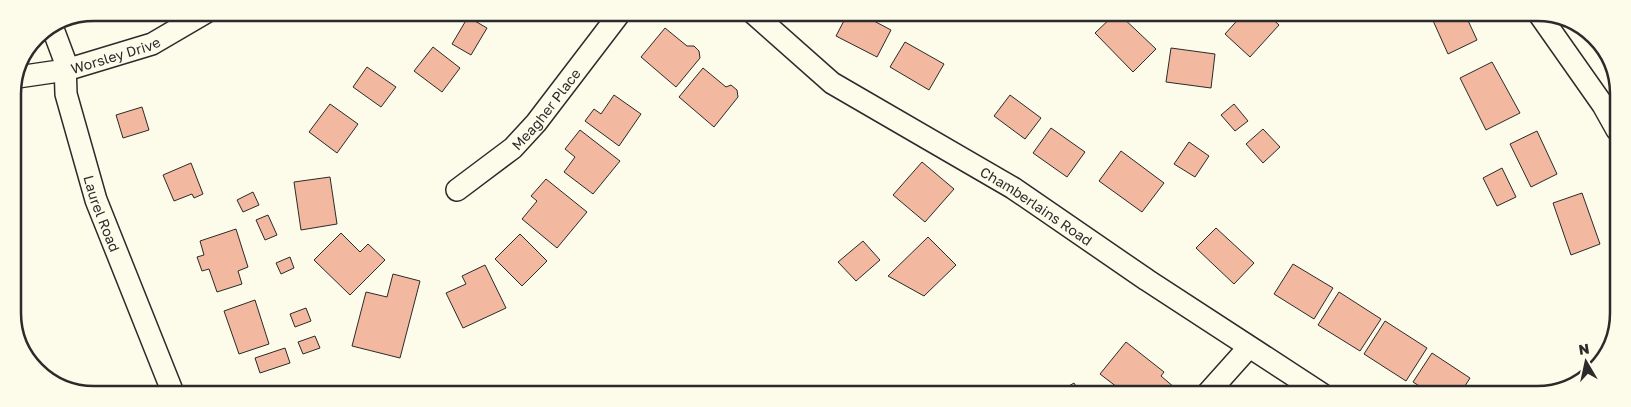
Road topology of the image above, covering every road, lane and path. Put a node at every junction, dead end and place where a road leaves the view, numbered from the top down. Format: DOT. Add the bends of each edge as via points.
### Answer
graph roads {
  1 [pos="191,21"];
  2 [pos="614,21"];
  3 [pos="762,21"];
  4 [pos="1545,22"];
  5 [pos="54,34"];
  6 [pos="66,70"];
  7 [pos="24,76"];
  8 [pos="1610,118"];
  9 [pos="457,190"];
  10 [pos="1250,347"];
  11 [pos="171,386"];
  12 [pos="1214,386"];
  13 [pos="1310,386"];
  1 -- 6 [label="street, Worsley Drive" via="152,44"];
  2 -- 9 [label="street, Meagher Place" via="513,148"];
  3 -- 10 [label="street, Chamberlains Road" via="832,83 1014,188"];
  4 -- 8 [label="street"];
  5 -- 6 [label="street, Laurel Road"];
  6 -- 7 [label="street, Worsley Drive"];
  6 -- 11 [label="street, Laurel Road" via="66,94 96,200"];
  10 -- 12 [label="street"];
  10 -- 13 [label="street, Chamberlains Road"];
}
